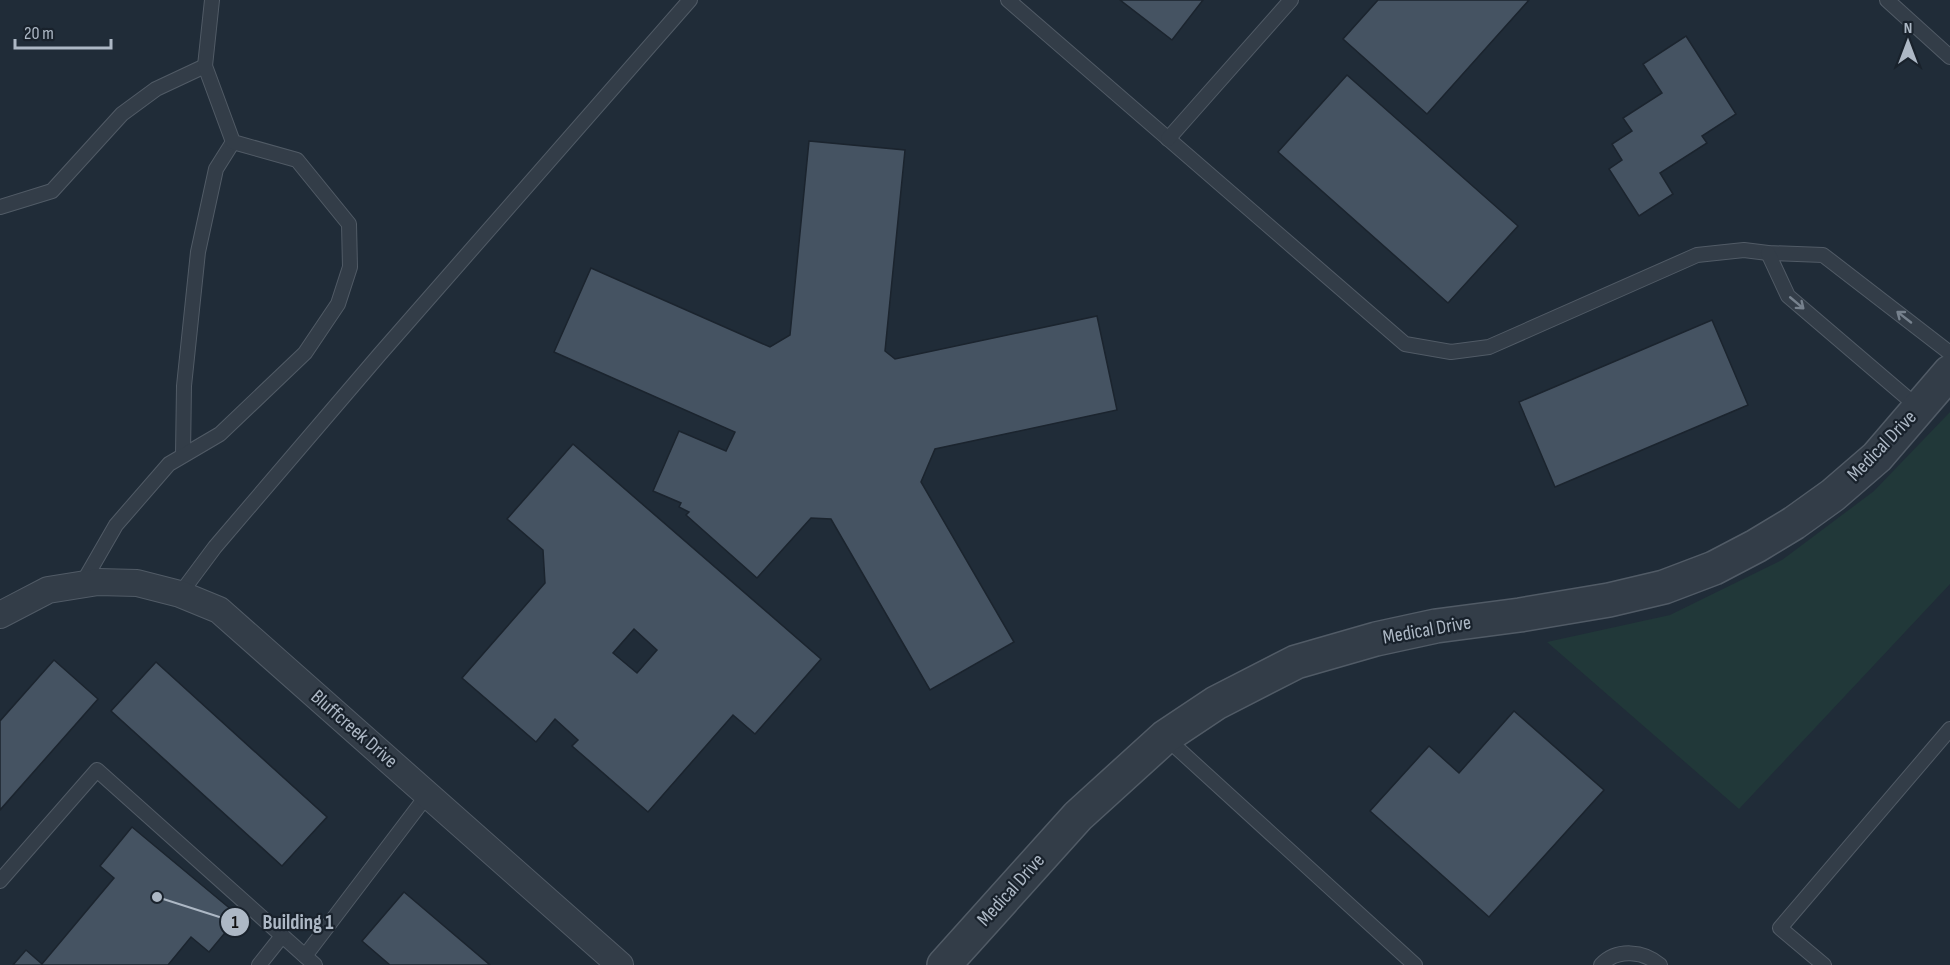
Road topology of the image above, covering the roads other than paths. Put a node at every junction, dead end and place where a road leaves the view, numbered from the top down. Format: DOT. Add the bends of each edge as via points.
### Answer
graph roads {
  1 [pos="212,0"];
  2 [pos="690,0"];
  3 [pos="1008,0"];
  4 [pos="1291,0"];
  5 [pos="1887,0"];
  6 [pos="1950,57"];
  7 [pos="205,66"];
  8 [pos="1168,139"];
  9 [pos="233,142"];
  10 [pos="0,207"];
  11 [pos="1768,253"];
  12 [pos="1950,353"];
  13 [pos="1950,372"];
  14 [pos="1919,408"];
  15 [pos="183,454"];
  16 [pos="81,584"];
  17 [pos="180,594"];
  18 [pos="0,615"];
  19 [pos="1950,729"];
  20 [pos="1166,737"];
  21 [pos="428,794"];
  22 [pos="0,881"];
  23 [pos="282,936"];
  24 [pos="310,961"];
  25 [pos="259,965"];
  26 [pos="620,965"];
  27 [pos="944,965"];
  28 [pos="1415,965"];
  29 [pos="1601,965"];
  30 [pos="1660,965"];
  31 [pos="1824,965"];
  1 -- 7 [label="lane"];
  2 -- 17 [label="lane" via="214,547"];
  3 -- 8 [label="lane"];
  4 -- 8 [label="lane"];
  5 -- 6 [label="lane"];
  7 -- 9 [label="lane"];
  7 -- 10 [label="lane" via="156,89 122,114 52,191"];
  8 -- 11 [label="lane" via="1405,344 1451,352 1489,347 1697,255 1744,250"];
  9 -- 15 [label="lane" via="216,169 198,252 184,386"];
  9 -- 15 [label="lane" via="297,160 349,224 350,267 338,304 305,353 220,434"];
  12 -- 11 [label="lane, one-way" via="1823,255"];
  11 -- 14 [label="lane, one-way" via="1788,297"];
  13 -- 14 [label="street, Medical Drive"];
  14 -- 20 [label="street, Medical Drive" via="1877,457 1833,495 1794,523 1714,568 1664,587 1609,600 1436,626 1325,653 1296,662 1216,703"];
  15 -- 16 [label="lane" via="169,464 116,525"];
  16 -- 17 [label="street, Bluffcreek Drive" via="137,583"];
  16 -- 18 [label="street, Bluffcreek Drive" via="48,590"];
  17 -- 21 [label="street, Bluffcreek Drive" via="219,610"];
  19 -- 31 [label="lane" via="1779,928"];
  20 -- 27 [label="street, Medical Drive" via="1077,816"];
  20 -- 28 [label="lane"];
  21 -- 24 [label="lane"];
  21 -- 26 [label="street, Bluffcreek Drive"];
  22 -- 23 [label="lane" via="97,770"];
  23 -- 24 [label="lane"];
  23 -- 25 [label="lane"];
  29 -- 30 [label="lane" via="1626,952 1652,958"];
}
